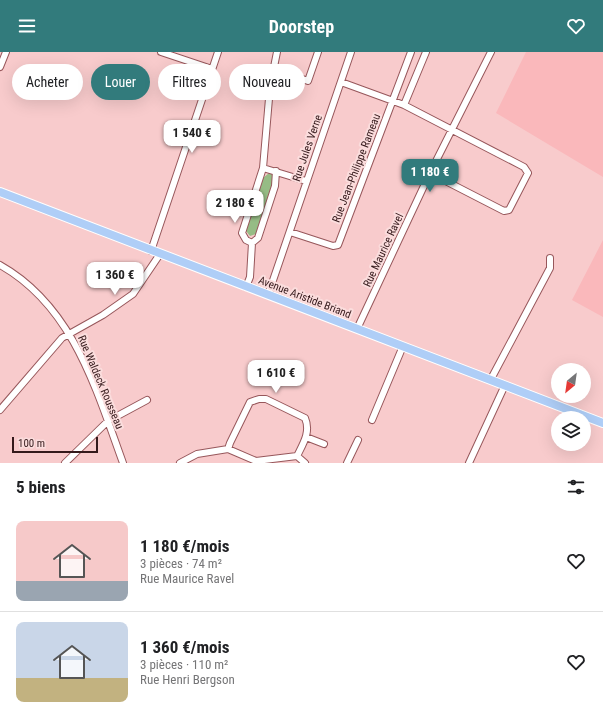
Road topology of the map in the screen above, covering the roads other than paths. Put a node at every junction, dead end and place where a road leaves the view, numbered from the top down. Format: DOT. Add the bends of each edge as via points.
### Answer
graph roads {
  1 [pos="6,52"];
  2 [pos="161,52"];
  3 [pos="218,52"];
  4 [pos="277,52"];
  5 [pos="318,52"];
  6 [pos="350,52"];
  7 [pos="410,52"];
  8 [pos="426,52"];
  9 [pos="491,52"];
  10 [pos="197,64"];
  11 [pos="214,64"];
  12 [pos="275,64"];
  13 [pos="0,67"];
  14 [pos="305,79"];
  15 [pos="341,82"];
  16 [pos="202,100"];
  17 [pos="269,100"];
  18 [pos="392,101"];
  19 [pos="404,105"];
  20 [pos="451,129"];
  21 [pos="263,168"];
  22 [pos="276,171"];
  23 [pos="430,173"];
  24 [pos="306,181"];
  25 [pos="0,192"];
  26 [pos="290,232"];
  27 [pos="252,243"];
  28 [pos="151,251"];
  29 [pos="160,254"];
  30 [pos="550,258"];
  31 [pos="0,265"];
  32 [pos="246,287"];
  33 [pos="268,295"];
  34 [pos="357,329"];
  35 [pos="70,334"];
  36 [pos="403,346"];
  37 [pos="491,379"];
  38 [pos="505,385"];
  39 [pos="147,400"];
  40 [pos="0,410"];
  41 [pos="372,420"];
  42 [pos="108,421"];
  43 [pos="603,423"];
  44 [pos="306,437"];
  45 [pos="358,440"];
  46 [pos="324,444"];
  47 [pos="228,449"];
  48 [pos="297,456"];
  49 [pos="189,458"];
  50 [pos="65,463"];
  51 [pos="123,463"];
  52 [pos="180,463"];
  53 [pos="195,463"];
  54 [pos="305,463"];
  55 [pos="347,463"];
  56 [pos="469,463"];
  1 -- 13 [label="street"];
  2 -- 10 [label="street"];
  3 -- 11 [label="street"];
  4 -- 12 [label="street"];
  5 -- 14 [label="street" via="308,80"];
  6 -- 15 [label="street, Rue Jules Verne"];
  7 -- 18 [label="street, Rue Jean-Philippe Rameau"];
  8 -- 19 [label="street"];
  9 -- 20 [label="street, Rue Maurice Ravel"];
  15 -- 18 [label="street"];
  15 -- 24 [label="street, Rue Jules Verne"];
  16 -- 28 [label="street"];
  17 -- 21 [label="street"];
  18 -- 19 [label="street"];
  18 -- 26 [label="street, Rue Jean-Philippe Rameau" via="338,245 333,246"];
  19 -- 20 [label="street"];
  20 -- 23 [label="street, Rue Maurice Ravel"];
  20 -- 23 [label="street" via="524,167 528,173 509,210 504,212"];
  21 -- 22 [label="street"];
  21 -- 27 [label="street" via="242,233 246,240"];
  22 -- 24 [label="street"];
  22 -- 27 [label="street" via="275,186 258,238"];
  23 -- 34 [label="street, Rue Maurice Ravel"];
  24 -- 26 [label="street, Rue Jules Verne"];
  25 -- 28 [label="main road, Avenue Aristide Briand"];
  26 -- 33 [label="street, Rue Jules Verne"];
  27 -- 32 [label="street" via="250,277"];
  28 -- 29 [label="main road, Avenue Aristide Briand"];
  29 -- 32 [label="main road, Avenue Aristide Briand"];
  29 -- 35 [label="street" via="133,294"];
  30 -- 37 [label="street" via="550,268"];
  31 -- 35 [label="street, Rue Waldeck Rousseau" via="27,282 56,313"];
  32 -- 33 [label="main road, Avenue Aristide Briand"];
  33 -- 34 [label="main road, Avenue Aristide Briand"];
  34 -- 36 [label="main road, Avenue Aristide Briand"];
  35 -- 40 [label="street" via="55,345"];
  35 -- 42 [label="street, Rue Waldeck Rousseau"];
  36 -- 37 [label="main road, Avenue Aristide Briand"];
  36 -- 41 [label="street"];
  37 -- 38 [label="main road, Avenue Aristide Briand"];
  38 -- 43 [label="main road, Avenue Aristide Briand"];
  38 -- 56 [label="street"];
  39 -- 42 [label="street"];
  42 -- 50 [label="street"];
  42 -- 51 [label="street, Rue Waldeck Rousseau"];
  44 -- 46 [label="street"];
  44 -- 47 [label="street" via="308,424 305,418 266,399 259,399 250,402"];
  44 -- 48 [label="street"];
  45 -- 55 [label="street"];
  47 -- 48 [label="street" via="256,461"];
  47 -- 49 [label="street" via="213,450"];
  48 -- 54 [label="street"];
  49 -- 52 [label="street"];
  49 -- 53 [label="street"];
}
